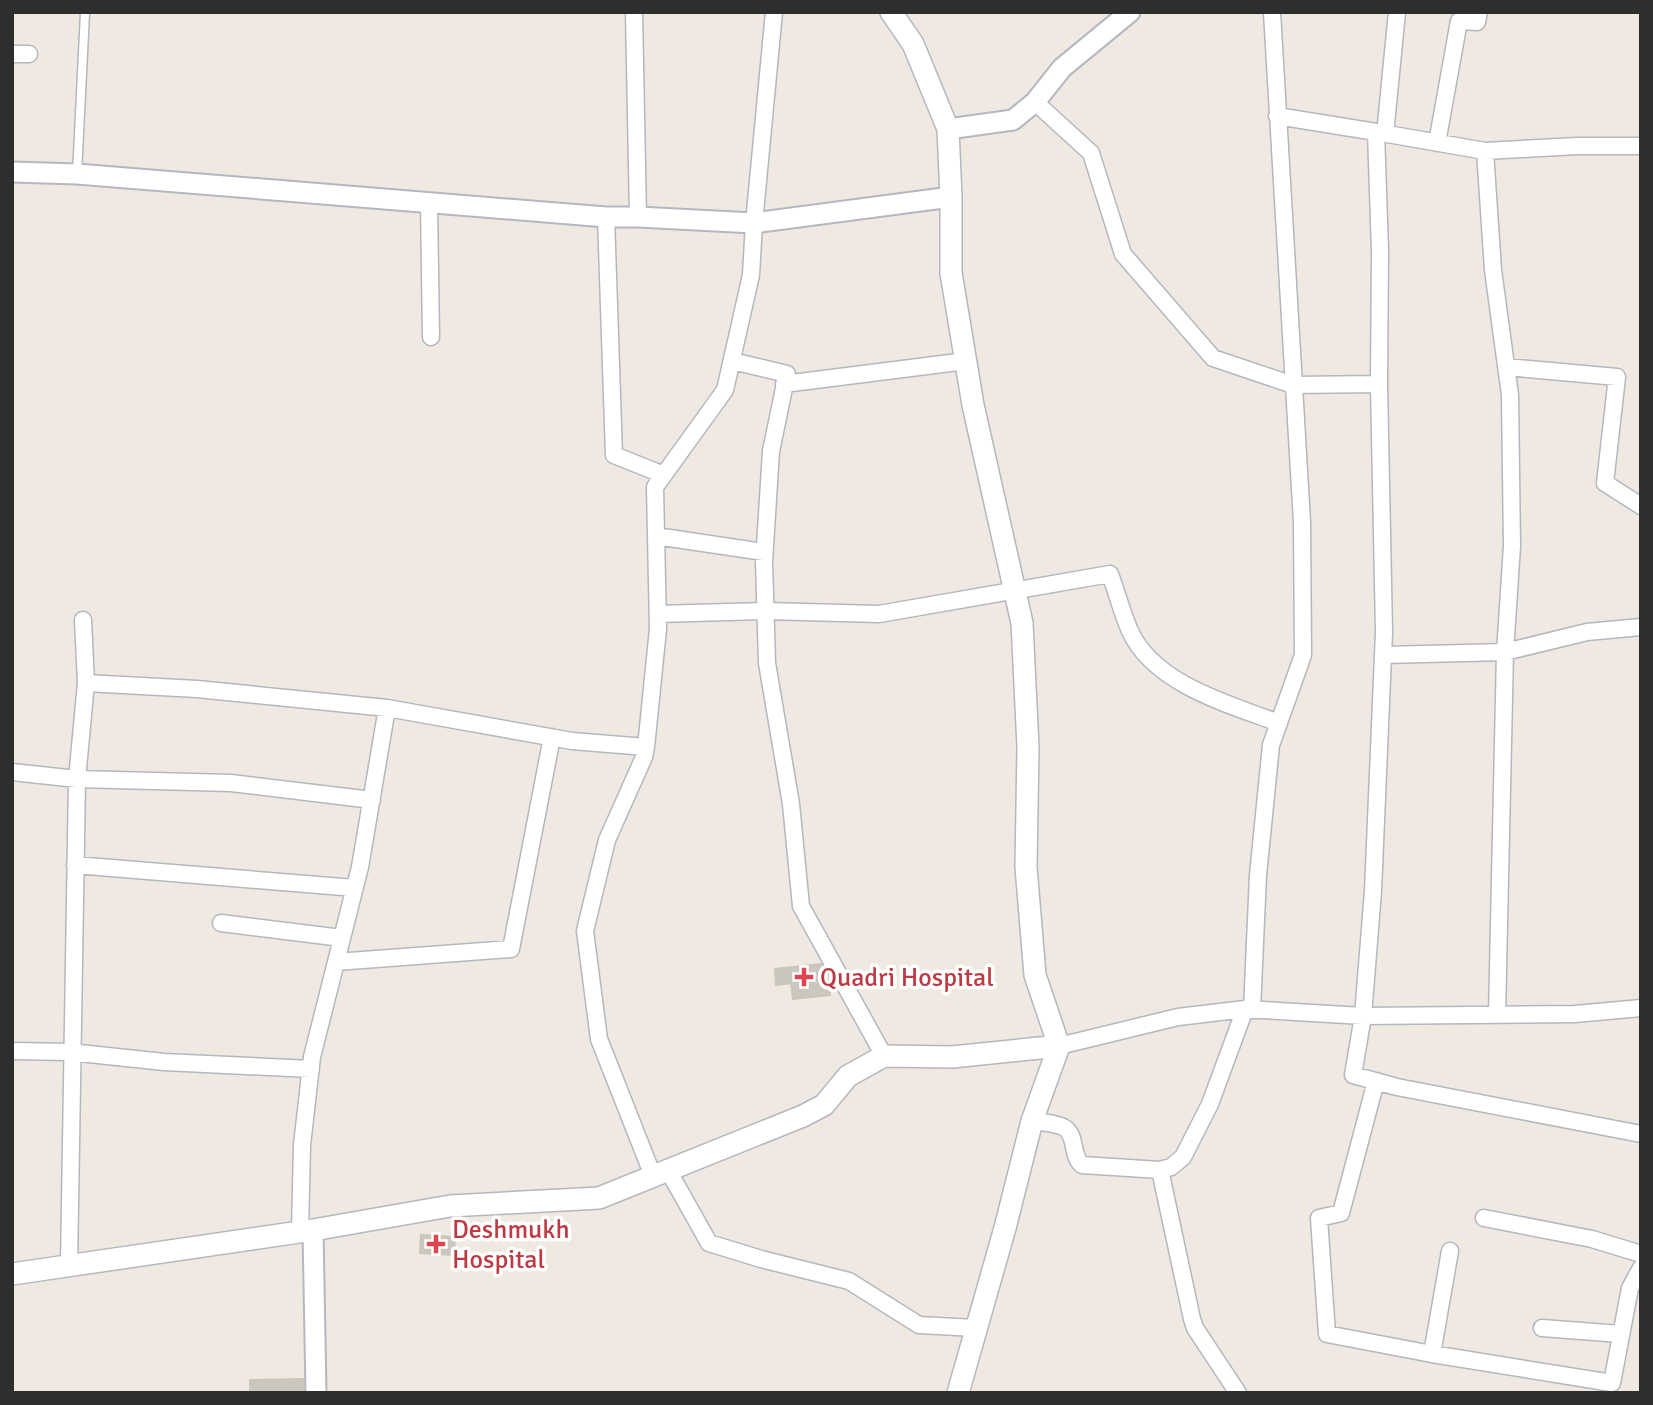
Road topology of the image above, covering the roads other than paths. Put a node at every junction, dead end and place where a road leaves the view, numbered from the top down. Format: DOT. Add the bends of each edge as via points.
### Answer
graph roads {
  1 [pos="634,12"];
  2 [pos="774,12"];
  3 [pos="891,12"];
  4 [pos="1130,12"];
  5 [pos="1272,12"];
  6 [pos="1397,12"];
  7 [pos="1479,12"];
  8 [pos="85,13"];
  9 [pos="1035,102"];
  10 [pos="1277,116"];
  11 [pos="948,129"];
  12 [pos="1380,133"];
  13 [pos="1437,143"];
  14 [pos="1641,146"];
  15 [pos="1485,151"];
  16 [pos="12,172"];
  17 [pos="77,174"];
  18 [pos="951,197"];
  19 [pos="429,204"];
  20 [pos="607,217"];
  21 [pos="638,217"];
  22 [pos="754,223"];
  23 [pos="430,337"];
  24 [pos="732,361"];
  25 [pos="966,361"];
  26 [pos="1506,367"];
  27 [pos="784,384"];
  28 [pos="1379,384"];
  29 [pos="1293,385"];
  30 [pos="664,475"];
  31 [pos="1641,506"];
  32 [pos="656,536"];
  33 [pos="764,552"];
  34 [pos="1016,593"];
  35 [pos="765,611"];
  36 [pos="658,614"];
  37 [pos="83,620"];
  38 [pos="1641,627"];
  39 [pos="1504,652"];
  40 [pos="1383,655"];
  41 [pos="86,683"];
  42 [pos="387,708"];
  43 [pos="1279,723"];
  44 [pos="552,737"];
  45 [pos="646,747"];
  46 [pos="12,772"];
  47 [pos="77,779"];
  48 [pos="372,800"];
  49 [pos="75,865"];
  50 [pos="355,888"];
  51 [pos="221,923"];
  52 [pos="342,938"];
  53 [pos="337,962"];
  54 [pos="1641,1008"];
  55 [pos="1249,1010"];
  56 [pos="1497,1015"];
  57 [pos="1363,1016"];
  58 [pos="1059,1046"];
  59 [pos="12,1051"];
  60 [pos="71,1052"];
  61 [pos="884,1056"];
  62 [pos="311,1069"];
  63 [pos="1376,1081"];
  64 [pos="1032,1121"];
  65 [pos="1641,1135"];
  66 [pos="1160,1170"];
  67 [pos="661,1173"];
  68 [pos="1485,1218"];
  69 [pos="306,1231"];
  70 [pos="1450,1251"];
  71 [pos="1641,1254"];
  72 [pos="69,1266"];
  73 [pos="1641,1268"];
  74 [pos="12,1274"];
  75 [pos="976,1328"];
  76 [pos="1542,1328"];
  77 [pos="1621,1334"];
  78 [pos="1432,1354"];
  79 [pos="316,1393"];
  80 [pos="958,1393"];
  81 [pos="1238,1393"];
  1 -- 21 [label="street"];
  2 -- 22 [label="street"];
  3 -- 11 [label="main road" via="913,44"];
  4 -- 9 [label="street" via="1062,68"];
  5 -- 10 [label="street"];
  6 -- 12 [label="street"];
  7 -- 13 [label="street" via="1477,22 1459,21"];
  8 -- 17 [label="lane"];
  9 -- 11 [label="street" via="1013,120"];
  9 -- 29 [label="street" via="1091,153 1123,254 1213,358"];
  10 -- 12 [label="street"];
  10 -- 29 [label="street"];
  11 -- 18 [label="main road"];
  12 -- 13 [label="street"];
  12 -- 28 [label="street"];
  13 -- 15 [label="street"];
  14 -- 15 [label="street"];
  15 -- 26 [label="street" via="1493,270"];
  16 -- 17 [label="street"];
  17 -- 19 [label="street"];
  18 -- 22 [label="street"];
  18 -- 25 [label="main road" via="951,272"];
  19 -- 20 [label="street"];
  19 -- 23 [label="street"];
  20 -- 21 [label="street"];
  20 -- 30 [label="street" via="614,455"];
  21 -- 22 [label="street"];
  22 -- 24 [label="street" via="751,275"];
  24 -- 27 [label="street" via="787,374"];
  24 -- 30 [label="street" via="725,390"];
  25 -- 27 [label="street"];
  25 -- 34 [label="main road"];
  26 -- 31 [label="street" via="1617,377 1605,483"];
  26 -- 39 [label="street" via="1512,546"];
  27 -- 33 [label="street" via="771,451"];
  28 -- 29 [label="street"];
  28 -- 40 [label="street"];
  29 -- 43 [label="street" via="1302,522 1303,655"];
  30 -- 32 [label="street" via="655,487"];
  32 -- 33 [label="street"];
  32 -- 36 [label="street"];
  33 -- 35 [label="street"];
  34 -- 35 [label="street" via="879,614"];
  34 -- 43 [label="street" via="1110,575 1130,633 1154,665 1206,696"];
  34 -- 58 [label="main road" via="1022,623 1028,747 1026,867 1035,975"];
  35 -- 36 [label="street"];
  35 -- 61 [label="street" via="767,663 791,804 802,906"];
  36 -- 45 [label="street"];
  37 -- 41 [label="street"];
  38 -- 39 [label="street" via="1587,632"];
  39 -- 40 [label="street"];
  39 -- 56 [label="street"];
  40 -- 57 [label="street"];
  41 -- 42 [label="street"];
  41 -- 47 [label="street"];
  42 -- 44 [label="street"];
  42 -- 48 [label="street"];
  43 -- 55 [label="street" via="1272,745 1258,875"];
  44 -- 45 [label="street"];
  44 -- 53 [label="street" via="511,949"];
  45 -- 67 [label="street" via="607,840 585,931 598,1039"];
  46 -- 47 [label="street"];
  47 -- 48 [label="street" via="231,783"];
  47 -- 49 [label="street"];
  48 -- 50 [label="street"];
  49 -- 50 [label="street"];
  49 -- 60 [label="street"];
  50 -- 52 [label="street"];
  51 -- 52 [label="street"];
  52 -- 53 [label="street"];
  53 -- 62 [label="street"];
  54 -- 56 [label="street"];
  55 -- 57 [label="street"];
  55 -- 58 [label="street" via="1178,1017"];
  55 -- 66 [label="street" via="1188,1147 1178,1163"];
  56 -- 57 [label="street"];
  57 -- 63 [label="street" via="1353,1075"];
  58 -- 61 [label="main road" via="952,1057"];
  58 -- 64 [label="main road"];
  59 -- 60 [label="street"];
  60 -- 62 [label="street"];
  60 -- 72 [label="street"];
  61 -- 67 [label="main road" via="848,1076 824,1105"];
  62 -- 69 [label="street" via="302,1145"];
  63 -- 65 [label="street"];
  63 -- 78 [label="street" via="1341,1213 1319,1218 1327,1334"];
  64 -- 66 [label="street" via="1068,1130 1076,1160 1082,1165"];
  64 -- 75 [label="main road"];
  66 -- 81 [label="street" via="1195,1328"];
  67 -- 69 [label="main road" via="599,1198 450,1206"];
  67 -- 75 [label="street" via="709,1243 849,1281 919,1325"];
  68 -- 71 [label="street" via="1592,1239"];
  69 -- 72 [label="main road"];
  69 -- 79 [label="street"];
  70 -- 78 [label="street"];
  72 -- 74 [label="main road"];
  73 -- 77 [label="street" via="1630,1288"];
  75 -- 80 [label="main road"];
  76 -- 77 [label="street"];
  77 -- 78 [label="street" via="1612,1383"];
}
